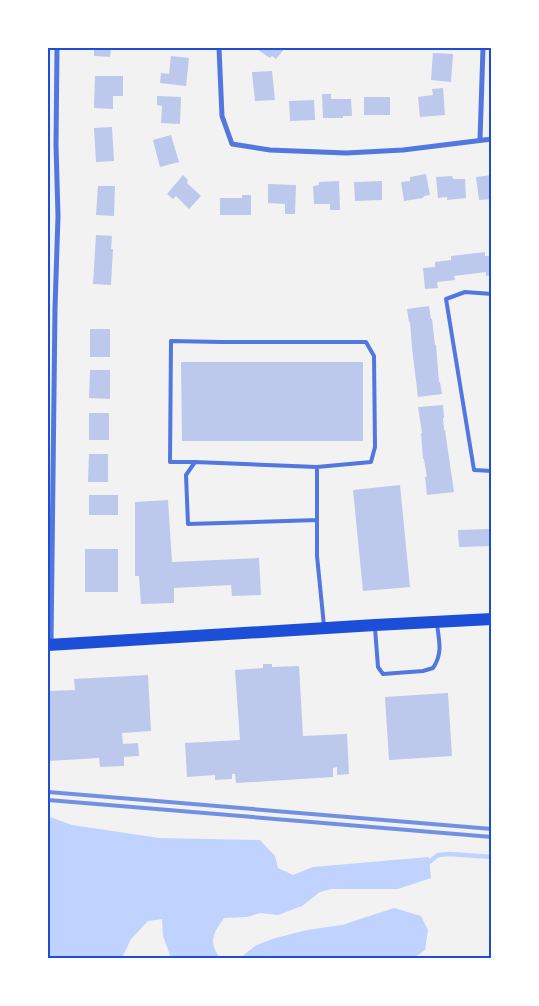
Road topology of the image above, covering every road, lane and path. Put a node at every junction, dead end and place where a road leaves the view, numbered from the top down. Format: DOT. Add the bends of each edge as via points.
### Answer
graph roads {
  1 [pos="57,48"];
  2 [pos="219,48"];
  3 [pos="483,48"];
  4 [pos="492,139"];
  5 [pos="480,140"];
  6 [pos="48,145"];
  7 [pos="56,145"];
  8 [pos="492,294"];
  9 [pos="48,308"];
  10 [pos="55,308"];
  11 [pos="195,462"];
  12 [pos="317,467"];
  13 [pos="492,472"];
  14 [pos="317,520"];
  15 [pos="492,619"];
  16 [pos="437,622"];
  17 [pos="375,625"];
  18 [pos="324,628"];
  19 [pos="49,645"];
  1 -- 7 [label="street"];
  2 -- 5 [label="street" via="222,116 232,144 270,150 346,153 403,150"];
  3 -- 5 [label="street"];
  4 -- 5 [label="street"];
  6 -- 7 [label="street"];
  7 -- 10 [label="street"];
  8 -- 13 [label="lane" via="465,292 446,298 474,470"];
  9 -- 10 [label="street"];
  10 -- 19 [label="street"];
  11 -- 12 [label="lane"];
  11 -- 12 [label="lane" via="170,462 171,340 366,342 374,356 375,447 371,462"];
  11 -- 14 [label="lane" via="186,475 188,524"];
  12 -- 14 [label="lane"];
  14 -- 18 [label="lane"];
  15 -- 16 [label="main road"];
  16 -- 17 [label="main road"];
  16 -- 17 [label="lane" via="440,652 433,668 384,674 378,667"];
  17 -- 18 [label="main road"];
  18 -- 19 [label="main road"];
}
